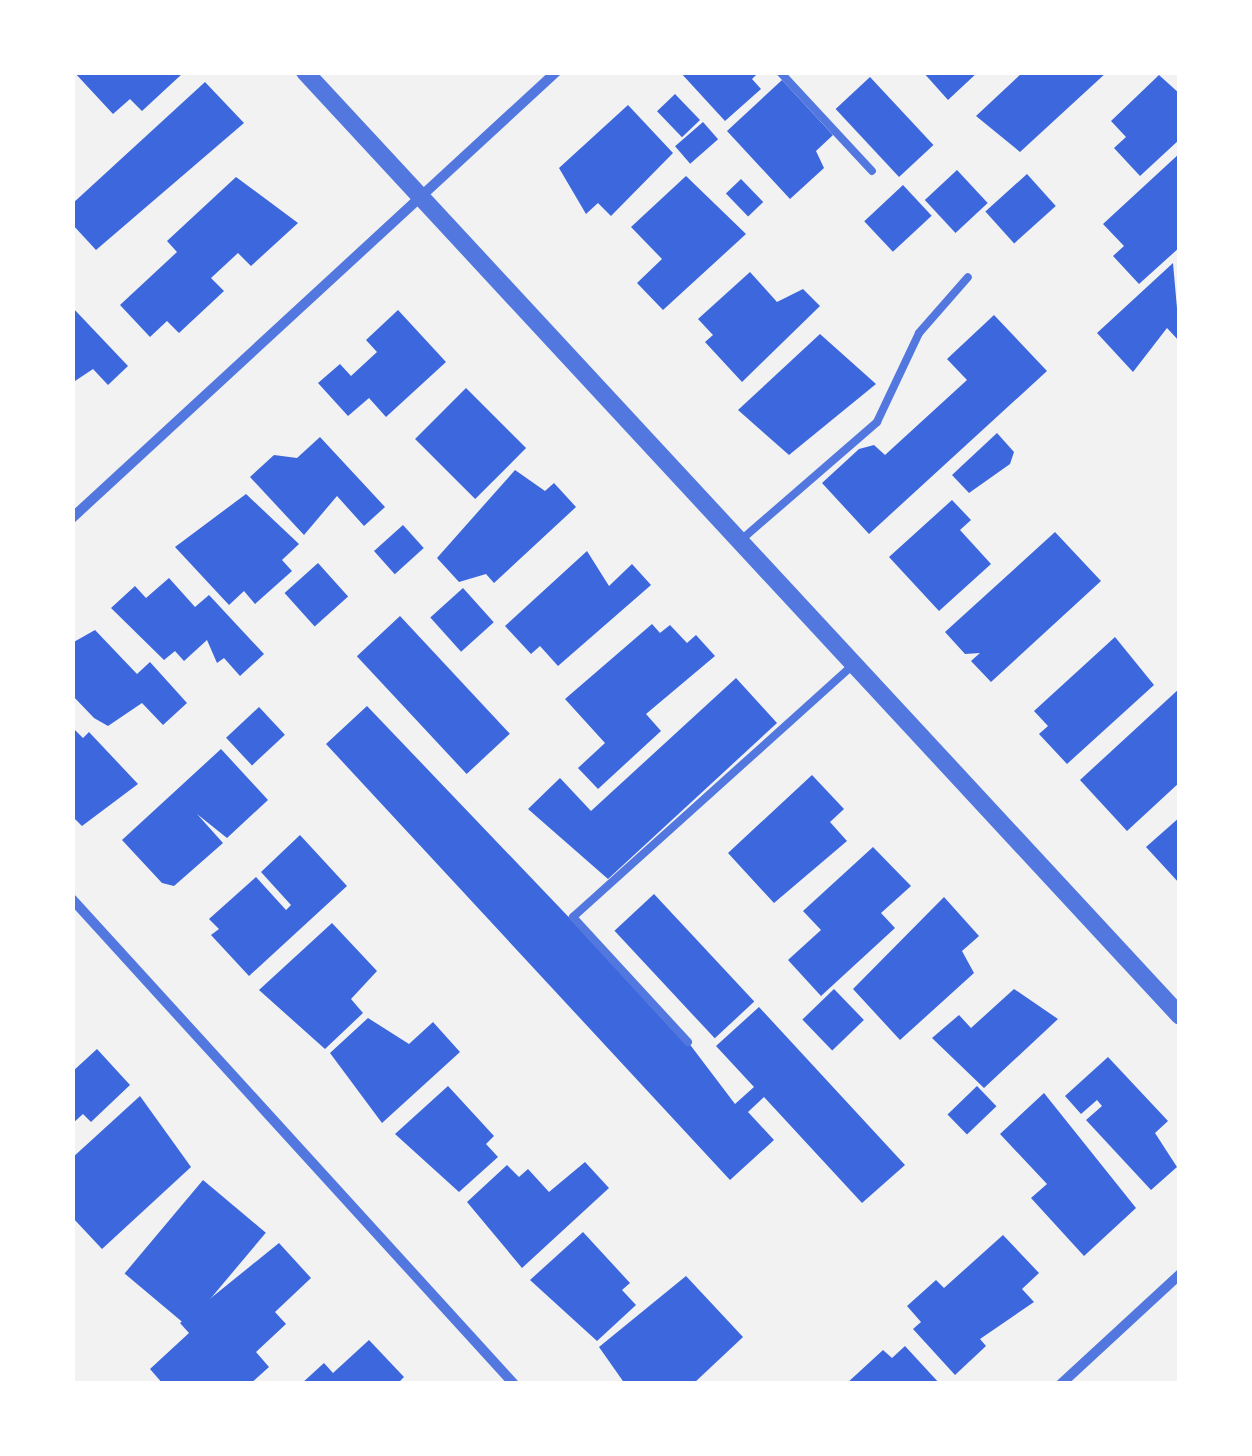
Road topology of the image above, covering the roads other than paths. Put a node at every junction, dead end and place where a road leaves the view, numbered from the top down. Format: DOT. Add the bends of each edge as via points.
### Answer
graph roads {
  1 [pos="305,72"];
  2 [pos="556,72"];
  3 [pos="780,72"];
  4 [pos="872,171"];
  5 [pos="422,196"];
  6 [pos="968,277"];
  7 [pos="72,518"];
  8 [pos="741,540"];
  9 [pos="853,665"];
  10 [pos="72,898"];
  11 [pos="1180,1016"];
  12 [pos="688,1042"];
  13 [pos="1180,1274"];
  14 [pos="514,1384"];
  15 [pos="1061,1384"];
  1 -- 5 [label="street"];
  2 -- 5 [label="street"];
  3 -- 4 [label="lane"];
  5 -- 7 [label="street"];
  5 -- 8 [label="street"];
  6 -- 8 [label="lane" via="918,332 877,422"];
  8 -- 9 [label="street"];
  9 -- 11 [label="street"];
  9 -- 12 [label="lane" via="573,917"];
  10 -- 14 [label="street"];
  13 -- 15 [label="street"];
}
